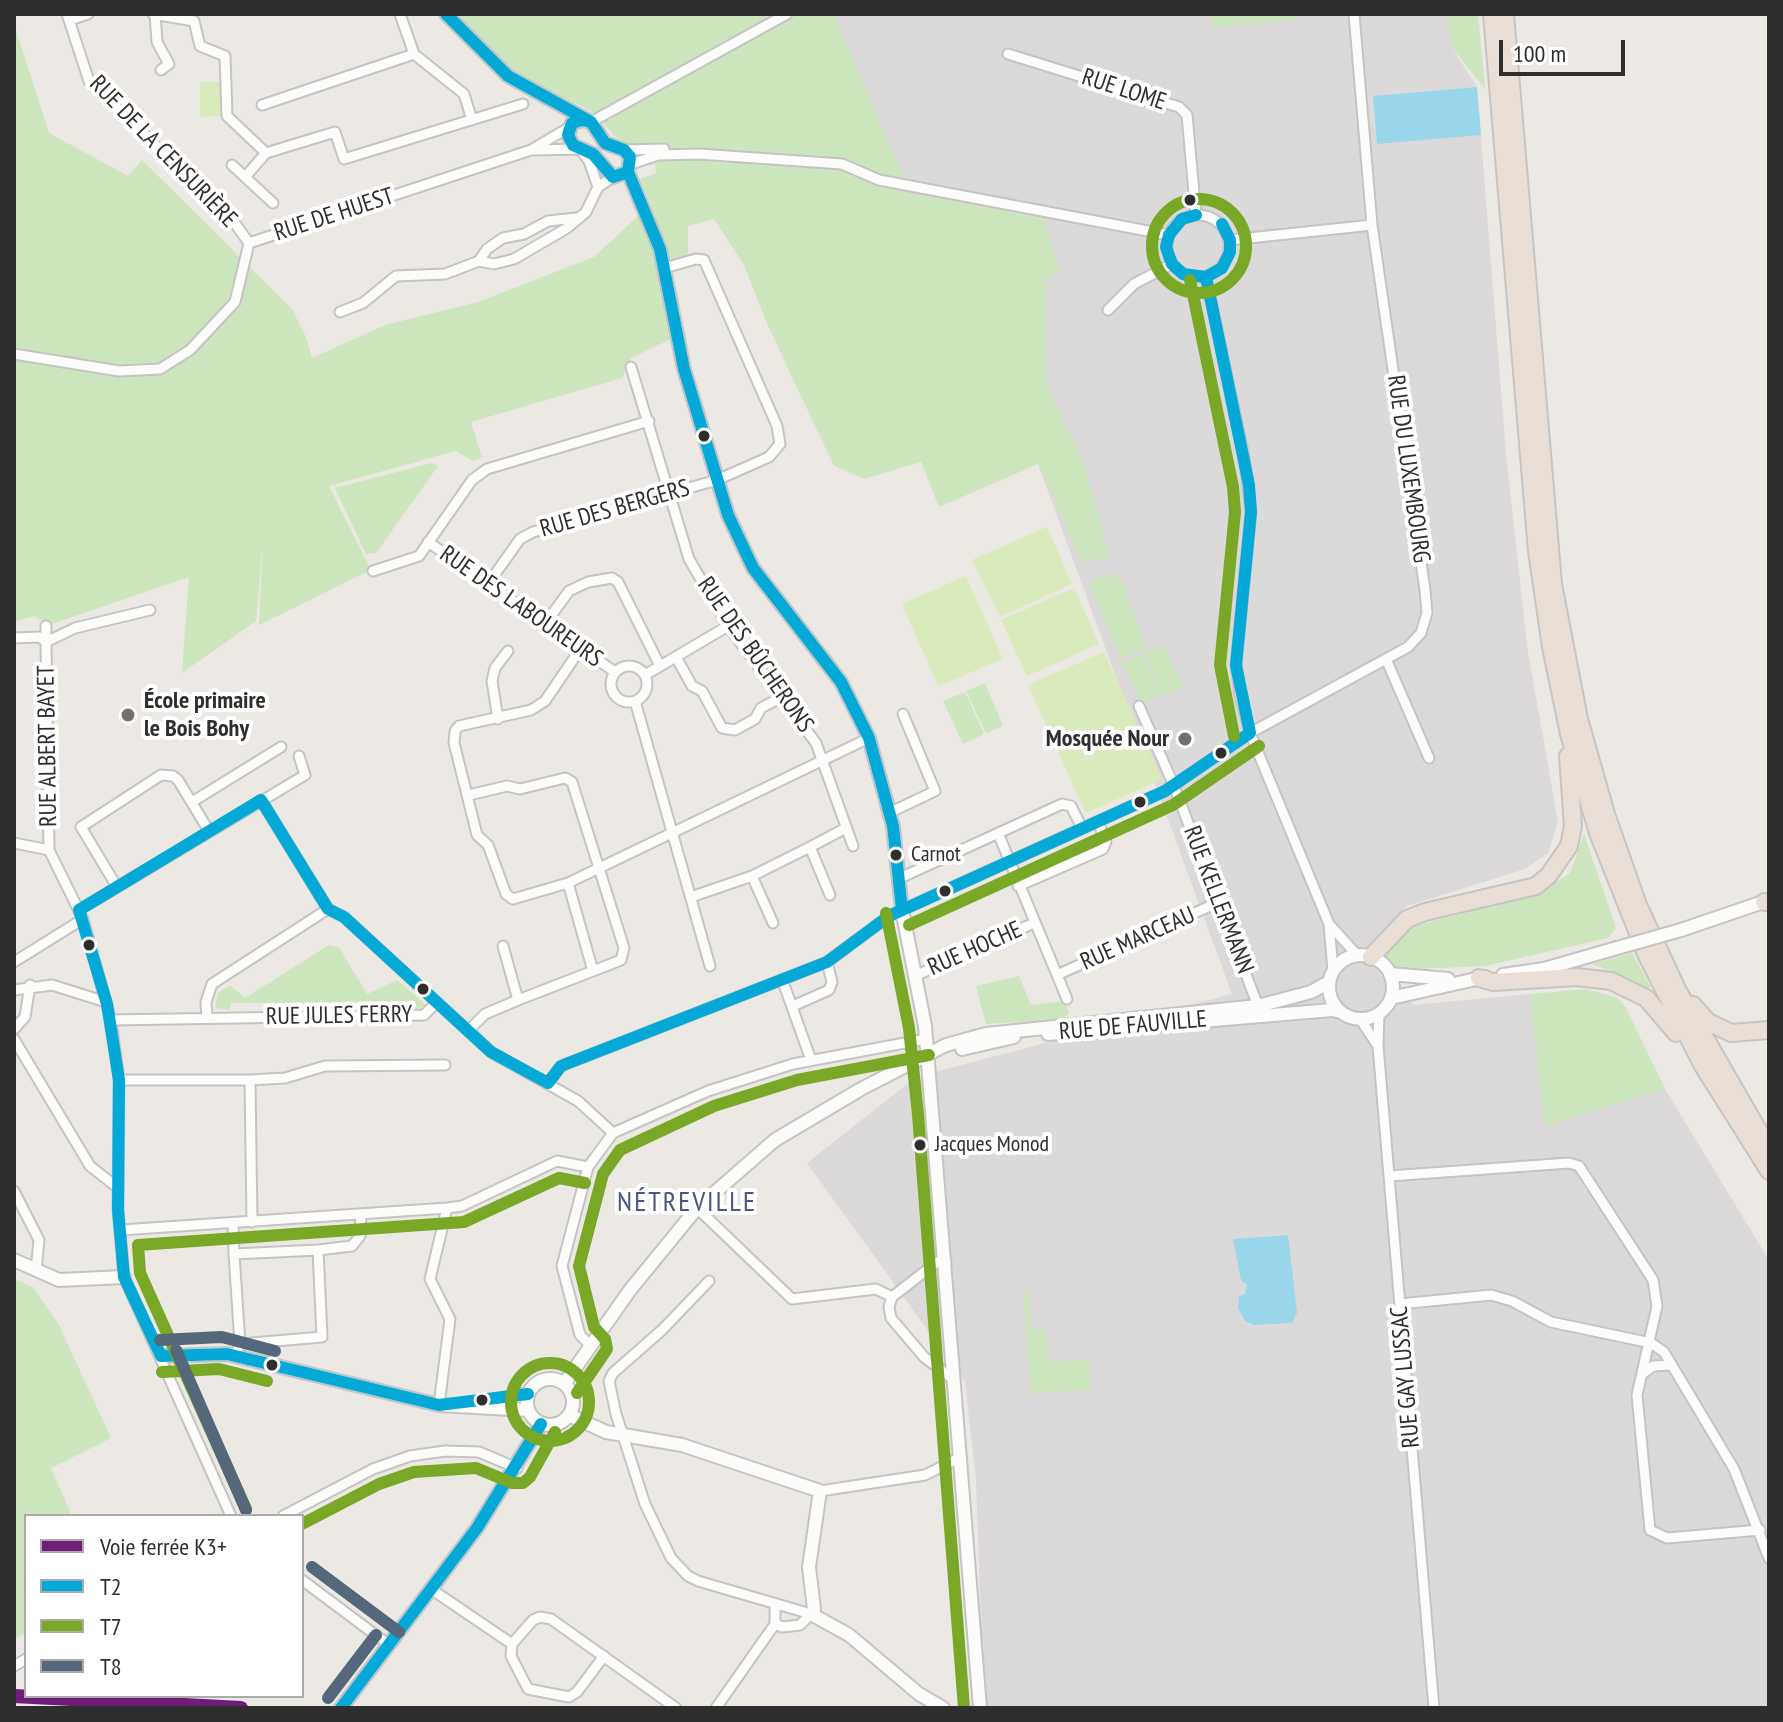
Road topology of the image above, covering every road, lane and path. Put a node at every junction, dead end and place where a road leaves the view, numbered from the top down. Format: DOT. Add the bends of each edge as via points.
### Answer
graph roads {
  1 [pos="88,14"];
  2 [pos="154,14"];
  3 [pos="400,14"];
  4 [pos="446,14"];
  5 [pos="787,14"];
  6 [pos="1354,14"];
  7 [pos="1492,14"];
  8 [pos="1505,14"];
  9 [pos="69,17"];
  10 [pos="197,18"];
  11 [pos="414,54"];
  12 [pos="1008,54"];
  13 [pos="161,70"];
  14 [pos="549,100"];
  15 [pos="523,104"];
  16 [pos="262,105"];
  17 [pos="472,120"];
  18 [pos="591,122"];
  19 [pos="568,128"];
  20 [pos="580,149"];
  21 [pos="531,150"];
  22 [pos="624,150"];
  23 [pos="266,153"];
  24 [pos="699,154"];
  25 [pos="232,165"];
  26 [pos="629,168"];
  27 [pos="245,177"];
  28 [pos="613,177"];
  29 [pos="598,187"];
  30 [pos="273,203"];
  31 [pos="1196,215"];
  32 [pos="576,218"];
  33 [pos="1372,225"];
  34 [pos="1169,235"];
  35 [pos="1230,240"];
  36 [pos="249,243"];
  37 [pos="479,261"];
  38 [pos="1172,264"];
  39 [pos="664,268"];
  40 [pos="1206,277"];
  41 [pos="1108,310"];
  42 [pos="340,312"];
  43 [pos="14,354"];
  44 [pos="631,367"];
  45 [pos="649,421"];
  46 [pos="717,480"];
  47 [pos="668,494"];
  48 [pos="428,542"];
  49 [pos="373,571"];
  50 [pos="488,584"];
  51 [pos="150,610"];
  52 [pos="545,624"];
  53 [pos="46,626"];
  54 [pos="728,626"];
  55 [pos="14,638"];
  56 [pos="46,642"];
  57 [pos="581,648"];
  58 [pos="508,651"];
  59 [pos="676,657"];
  60 [pos="1386,659"];
  61 [pos="660,666"];
  62 [pos="615,672"];
  63 [pos="645,675"];
  64 [pos="782,697"];
  65 [pos="635,701"];
  66 [pos="1139,706"];
  67 [pos="903,714"];
  68 [pos="498,719"];
  69 [pos="1250,733"];
  70 [pos="1569,734"];
  71 [pos="869,738"];
  72 [pos="281,747"];
  73 [pos="299,756"];
  74 [pos="1429,758"];
  75 [pos="824,759"];
  76 [pos="1174,786"];
  77 [pos="469,795"];
  78 [pos="261,800"];
  79 [pos="192,802"];
  80 [pos="889,813"];
  81 [pos="1098,822"];
  82 [pos="846,828"];
  83 [pos="1082,828"];
  84 [pos="209,831"];
  85 [pos="673,832"];
  86 [pos="998,833"];
  87 [pos="14,843"];
  88 [pos="853,846"];
  89 [pos="810,847"];
  90 [pos="49,850"];
  91 [pos="1010,861"];
  92 [pos="601,866"];
  93 [pos="752,876"];
  94 [pos="900,878"];
  95 [pos="568,883"];
  96 [pos="1018,886"];
  97 [pos="117,887"];
  98 [pos="830,895"];
  99 [pos="691,897"];
  100 [pos="1767,901"];
  101 [pos="1219,902"];
  102 [pos="328,909"];
  103 [pos="902,910"];
  104 [pos="81,915"];
  105 [pos="773,923"];
  106 [pos="1034,923"];
  107 [pos="1329,924"];
  108 [pos="503,946"];
  109 [pos="1364,956"];
  110 [pos="1661,956"];
  111 [pos="14,962"];
  112 [pos="827,962"];
  113 [pos="710,966"];
  114 [pos="593,971"];
  115 [pos="1390,974"];
  116 [pos="917,975"];
  117 [pos="1057,975"];
  118 [pos="1331,977"];
  119 [pos="1479,978"];
  120 [pos="782,979"];
  121 [pos="30,985"];
  122 [pos="14,990"];
  123 [pos="1391,998"];
  124 [pos="1067,999"];
  125 [pos="518,1000"];
  126 [pos="106,1002"];
  127 [pos="437,1002"];
  128 [pos="793,1006"];
  129 [pos="1258,1006"];
  130 [pos="1341,1012"];
  131 [pos="1379,1013"];
  132 [pos="207,1018"];
  133 [pos="1360,1019"];
  134 [pos="111,1020"];
  135 [pos="14,1029"];
  136 [pos="1769,1030"];
  137 [pos="468,1031"];
  138 [pos="14,1039"];
  139 [pos="926,1039"];
  140 [pos="1378,1046"];
  141 [pos="927,1055"];
  142 [pos="811,1060"];
  143 [pos="445,1065"];
  144 [pos="1703,1066"];
  145 [pos="119,1080"];
  146 [pos="250,1080"];
  147 [pos="548,1083"];
  148 [pos="613,1133"];
  149 [pos="1769,1149"];
  150 [pos="588,1167"];
  151 [pos="1769,1171"];
  152 [pos="1389,1176"];
  153 [pos="118,1188"];
  154 [pos="14,1191"];
  155 [pos="447,1208"];
  156 [pos="697,1208"];
  157 [pos="361,1214"];
  158 [pos="252,1222"];
  159 [pos="233,1223"];
  160 [pos="121,1230"];
  161 [pos="318,1250"];
  162 [pos="234,1254"];
  163 [pos="14,1260"];
  164 [pos="946,1262"];
  165 [pos="36,1271"];
  166 [pos="124,1277"];
  167 [pos="709,1281"];
  168 [pos="892,1297"];
  169 [pos="1400,1304"];
  170 [pos="1651,1343"];
  171 [pos="591,1346"];
  172 [pos="237,1350"];
  173 [pos="161,1356"];
  174 [pos="1671,1365"];
  175 [pos="1642,1374"];
  176 [pos="954,1380"];
  177 [pos="564,1384"];
  178 [pos="528,1394"];
  179 [pos="439,1405"];
  180 [pos="453,1406"];
  181 [pos="528,1410"];
  182 [pos="569,1415"];
  183 [pos="541,1424"];
  184 [pos="622,1436"];
  185 [pos="961,1457"];
  186 [pos="517,1468"];
  187 [pos="820,1491"];
  188 [pos="230,1514"];
  189 [pos="287,1514"];
  190 [pos="1760,1530"];
  191 [pos="1769,1558"];
  192 [pos="304,1581"];
  193 [pos="431,1589"];
  194 [pos="775,1604"];
  195 [pos="811,1614"];
  196 [pos="775,1624"];
  197 [pos="512,1644"];
  198 [pos="389,1645"];
  199 [pos="604,1656"];
  200 [pos="719,1707"];
  201 [pos="341,1708"];
  202 [pos="676,1708"];
  203 [pos="943,1708"];
  204 [pos="980,1708"];
  205 [pos="1434,1708"];
  1 -- 9 [label="street"];
  2 -- 10 [label="street"];
  2 -- 13 [label="street" via="157,42 169,64"];
  3 -- 11 [label="street"];
  4 -- 14 [label="street" via="508,76"];
  5 -- 18 [label="street"];
  6 -- 33 [label="street, RUE DU LUXEMBOURG"];
  7 -- 70 [label="highway" via="1537,551"];
  8 -- 110 [label="highway" via="1544,501 1564,652 1606,814"];
  9 -- 36 [label="street, RUE DE LA CENSURIÈRE" via="89,81 231,218"];
  10 -- 23 [label="street" via="200,46 225,56 227,116"];
  11 -- 16 [label="street"];
  11 -- 17 [label="street" via="464,94"];
  12 -- 31 [label="street, RUE LOME" via="1179,107 1187,115"];
  14 -- 18 [label="street"];
  14 -- 19 [label="street" via="567,119"];
  15 -- 17 [label="street"];
  17 -- 23 [label="street" via="344,159 335,132"];
  18 -- 19 [label="street" via="582,120"];
  18 -- 22 [label="street" via="605,143"];
  19 -- 20 [label="street" via="571,142"];
  19 -- 21 [label="street, RUE DE HUEST"];
  20 -- 21 [label="street, RUE DE HUEST"];
  20 -- 28 [label="street" via="593,154"];
  20 -- 29 [label="street"];
  21 -- 36 [label="street, RUE DE HUEST"];
  22 -- 24 [label="street"];
  22 -- 26 [label="street"];
  23 -- 27 [label="street"];
  24 -- 26 [label="street" via="658,155"];
  24 -- 34 [label="street" via="842,164 879,180"];
  25 -- 27 [label="street"];
  26 -- 28 [label="street"];
  26 -- 39 [label="street"];
  27 -- 30 [label="street"];
  28 -- 29 [label="street"];
  29 -- 32 [label="street" via="586,212"];
  31 -- 34 [label="street" via="1182,219"];
  31 -- 35 [label="street" via="1222,224"];
  32 -- 37 [label="street" via="548,221 503,238"];
  32 -- 37 [label="street" via="556,237 514,259"];
  33 -- 35 [label="street"];
  33 -- 60 [label="street, RUE DU LUXEMBOURG" via="1427,613 1421,633"];
  34 -- 38 [label="street" via="1166,247"];
  35 -- 40 [label="street" via="1222,268"];
  36 -- 43 [label="street, RUE DE HUEST" via="235,302 199,343 160,369 119,371"];
  37 -- 42 [label="street" via="445,274 396,276 363,303"];
  38 -- 40 [label="street" via="1183,274"];
  38 -- 41 [label="street" via="1134,284"];
  39 -- 46 [label="street" via="684,369"];
  39 -- 46 [label="street, RUE DES BERGERS" via="704,260 777,426 780,444 769,457"];
  40 -- 69 [label="street" via="1249,485 1236,665"];
  44 -- 45 [label="street, RUE DES BÛCHERONS"];
  45 -- 47 [label="street, RUE DES BÛCHERONS"];
  45 -- 48 [label="street" via="487,469 472,480"];
  46 -- 47 [label="street, RUE DES BERGERS"];
  46 -- 71 [label="street" via="753,568 841,682"];
  47 -- 50 [label="street, RUE DES BERGERS" via="533,532 520,539"];
  47 -- 54 [label="street, RUE DES BÛCHERONS" via="689,559"];
  48 -- 49 [label="street" via="414,560"];
  48 -- 50 [label="street, RUE DES LABOUREURS"];
  50 -- 52 [label="street, RUE DES LABOUREURS"];
  51 -- 56 [label="street, RUE ALBERT BAYET" via="75,628"];
  52 -- 57 [label="street, RUE DES LABOUREURS"];
  52 -- 61 [label="street" via="569,591 612,578"];
  53 -- 56 [label="street, RUE ALBERT BAYET"];
  54 -- 59 [label="street"];
  54 -- 64 [label="street, RUE DES BÛCHERONS"];
  55 -- 56 [label="street, RUE ALBERT BAYET" via="40,637"];
  56 -- 90 [label="street, RUE ALBERT BAYET"];
  57 -- 62 [label="street, RUE DES LABOUREURS"];
  57 -- 68 [label="street" via="545,701"];
  58 -- 68 [label="street" via="492,681"];
  59 -- 61 [label="street"];
  59 -- 64 [label="street" via="722,728 735,730"];
  60 -- 69 [label="street, RUE DU LUXEMBOURG"];
  60 -- 74 [label="street"];
  61 -- 63 [label="street"];
  62 -- 63 [label="street, RUE DES LABOUREURS" via="631,666"];
  62 -- 65 [label="street, RUE DES LABOUREURS" via="614,694"];
  63 -- 65 [label="street" via="646,690"];
  64 -- 75 [label="street, RUE DES BÛCHERONS"];
  65 -- 85 [label="street, RUE DES LABOUREURS"];
  66 -- 76 [label="street, RUE KELLERMANN"];
  67 -- 80 [label="street" via="935,791"];
  68 -- 77 [label="street" via="455,731"];
  69 -- 76 [label="street, RUE DU LUXEMBOURG"];
  69 -- 107 [label="street"];
  70 -- 109 [label="highway" via="1573,826 1560,864 1536,886 1407,919"];
  70 -- 144 [label="highway" via="1625,904"];
  71 -- 75 [label="street"];
  71 -- 80 [label="street"];
  72 -- 79 [label="street"];
  73 -- 78 [label="street" via="305,775"];
  75 -- 82 [label="street, RUE DES BÛCHERONS"];
  75 -- 85 [label="street"];
  76 -- 81 [label="street, RUE DU LUXEMBOURG"];
  76 -- 101 [label="street, RUE KELLERMANN"];
  77 -- 92 [label="street" via="565,778 572,782"];
  77 -- 95 [label="street" via="477,835 488,845 506,894 513,899"];
  78 -- 84 [label="street"];
  78 -- 102 [label="street"];
  79 -- 84 [label="street"];
  79 -- 97 [label="street" via="178,780 167,774 82,823 83,836"];
  80 -- 94 [label="street"];
  81 -- 83 [label="street, RUE DU LUXEMBOURG"];
  81 -- 96 [label="street" via="1106,842 1103,849"];
  82 -- 88 [label="street, RUE DES BÛCHERONS"];
  82 -- 89 [label="street"];
  83 -- 86 [label="street" via="1067,804"];
  83 -- 91 [label="street, RUE DU LUXEMBOURG"];
  84 -- 97 [label="street"];
  85 -- 92 [label="street"];
  85 -- 99 [label="street, RUE DES LABOUREURS"];
  86 -- 91 [label="street"];
  86 -- 94 [label="street"];
  87 -- 90 [label="street"];
  89 -- 93 [label="street"];
  89 -- 98 [label="street"];
  90 -- 104 [label="street"];
  91 -- 96 [label="street"];
  91 -- 103 [label="street, RUE DU LUXEMBOURG"];
  92 -- 95 [label="street"];
  92 -- 114 [label="street" via="625,954"];
  93 -- 99 [label="street"];
  93 -- 105 [label="street"];
  94 -- 103 [label="street"];
  95 -- 114 [label="street"];
  96 -- 106 [label="street"];
  97 -- 104 [label="street"];
  99 -- 113 [label="street, RUE DES LABOUREURS"];
  100 -- 119 [label="street, bridge" via="1544,969"];
  101 -- 117 [label="street, RUE MARCEAU"];
  101 -- 129 [label="street, RUE KELLERMANN"];
  102 -- 127 [label="street" via="344,917"];
  102 -- 132 [label="street" via="212,984"];
  103 -- 112 [label="street, RUE DU LUXEMBOURG"];
  103 -- 116 [label="street"];
  104 -- 111 [label="street"];
  104 -- 126 [label="street"];
  106 -- 116 [label="street, RUE HOCHE"];
  106 -- 117 [label="street"];
  107 -- 109 [label="street"];
  107 -- 118 [label="street"];
  108 -- 125 [label="street"];
  109 -- 115 [label="street"];
  109 -- 118 [label="street" via="1339,963"];
  110 -- 136 [label="highway" via="1708,1022 1731,1033"];
  110 -- 149 [label="highway"];
  112 -- 120 [label="street, RUE DU LUXEMBOURG"];
  112 -- 128 [label="street" via="829,990"];
  114 -- 125 [label="street"];
  115 -- 119 [label="street"];
  115 -- 123 [label="street"];
  116 -- 139 [label="street"];
  117 -- 124 [label="street"];
  118 -- 129 [label="street, RUE DE FAUVILLE" via="1311,992"];
  118 -- 130 [label="street" via="1331,999"];
  119 -- 123 [label="street"];
  119 -- 144 [label="highway" via="1493,982 1577,977 1622,984 1660,1011"];
  120 -- 128 [label="street"];
  120 -- 147 [label="street, RUE DU LUXEMBOURG" via="561,1066"];
  121 -- 122 [label="street"];
  121 -- 126 [label="street" via="67,987"];
  121 -- 135 [label="street" via="25,1017"];
  123 -- 131 [label="street"];
  125 -- 137 [label="street" via="485,1014"];
  126 -- 134 [label="street"];
  127 -- 132 [label="street, RUE JULES FERRY" via="424,1015"];
  127 -- 137 [label="street, RUE JULES FERRY"];
  128 -- 142 [label="street"];
  129 -- 141 [label="street, RUE DE FAUVILLE" via="1021,1028 950,1044"];
  130 -- 133 [label="street"];
  130 -- 141 [label="street, RUE DE FAUVILLE" via="1019,1036"];
  131 -- 133 [label="street"];
  131 -- 140 [label="street, RUE GAY LUSSAC"];
  132 -- 134 [label="street, RUE JULES FERRY"];
  133 -- 140 [label="street, RUE GAY LUSSAC"];
  134 -- 145 [label="street"];
  137 -- 147 [label="street, RUE JULES FERRY" via="491,1052"];
  138 -- 153 [label="street" via="90,1166"];
  139 -- 141 [label="street"];
  139 -- 142 [label="street"];
  140 -- 152 [label="street, RUE GAY LUSSAC"];
  141 -- 156 [label="street, RUE DE FAUVILLE" via="775,1140"];
  141 -- 164 [label="street"];
  142 -- 148 [label="street" via="708,1091"];
  143 -- 146 [label="street" via="325,1066 285,1078"];
  144 -- 151 [label="highway"];
  145 -- 146 [label="street"];
  145 -- 153 [label="street"];
  146 -- 158 [label="street"];
  147 -- 148 [label="street, RUE JULES FERRY" via="578,1101"];
  148 -- 150 [label="street"];
  150 -- 155 [label="street" via="557,1161 462,1206"];
  150 -- 171 [label="street" via="562,1266 580,1335"];
  152 -- 169 [label="street, RUE GAY LUSSAC"];
  152 -- 170 [label="street" via="1579,1166 1653,1280 1657,1306"];
  153 -- 160 [label="street"];
  154 -- 165 [label="street" via="39,1240"];
  155 -- 157 [label="street"];
  155 -- 179 [label="street" via="430,1279 450,1319"];
  156 -- 168 [label="street" via="792,1299 876,1289"];
  156 -- 171 [label="street, RUE DE FAUVILLE"];
  157 -- 158 [label="street"];
  157 -- 161 [label="street" via="360,1236 352,1246"];
  158 -- 159 [label="street"];
  159 -- 160 [label="street"];
  159 -- 162 [label="street"];
  160 -- 166 [label="street"];
  161 -- 162 [label="street"];
  161 -- 172 [label="street" via="322,1337"];
  162 -- 172 [label="street"];
  163 -- 165 [label="street"];
  164 -- 168 [label="street" via="937,1262"];
  164 -- 176 [label="street"];
  165 -- 166 [label="street" via="59,1280"];
  166 -- 173 [label="street"];
  167 -- 184 [label="street" via="613,1373 609,1381"];
  168 -- 176 [label="street" via="891,1318 924,1357"];
  169 -- 170 [label="street" via="1491,1295 1551,1322"];
  169 -- 205 [label="street, RUE GAY LUSSAC"];
  170 -- 174 [label="street"];
  170 -- 175 [label="street"];
  171 -- 177 [label="street, RUE DE FAUVILLE"];
  172 -- 173 [label="street"];
  172 -- 179 [label="street"];
  173 -- 188 [label="street"];
  174 -- 175 [label="street" via="1653,1366"];
  174 -- 190 [label="street" via="1734,1469"];
  175 -- 190 [label="street" via="1637,1395 1650,1530 1667,1538"];
  176 -- 185 [label="street"];
  177 -- 178 [label="street" via="549,1379"];
  177 -- 182 [label="street" via="573,1399"];
  178 -- 180 [label="street"];
  178 -- 181 [label="street"];
  179 -- 180 [label="street"];
  180 -- 181 [label="street"];
  181 -- 183 [label="street"];
  182 -- 183 [label="street" via="557,1424"];
  182 -- 184 [label="street"];
  183 -- 186 [label="street"];
  184 -- 187 [label="street" via="682,1445"];
  184 -- 194 [label="street" via="645,1504 679,1567 698,1581"];
  185 -- 187 [label="street" via="925,1475"];
  185 -- 204 [label="street"];
  186 -- 189 [label="street" via="479,1452 410,1456 373,1469"];
  186 -- 193 [label="street"];
  187 -- 195 [label="street" via="809,1567"];
  190 -- 191 [label="street"];
  192 -- 198 [label="street"];
  193 -- 197 [label="street"];
  193 -- 198 [label="street"];
  194 -- 195 [label="street"];
  194 -- 196 [label="street"];
  195 -- 196 [label="street" via="791,1628"];
  195 -- 203 [label="street" via="849,1635"];
  196 -- 200 [label="street"];
  197 -- 199 [label="street" via="540,1617 551,1619"];
  197 -- 199 [label="street" via="511,1656 528,1689 569,1697"];
  198 -- 201 [label="street"];
  199 -- 202 [label="street"];
}
